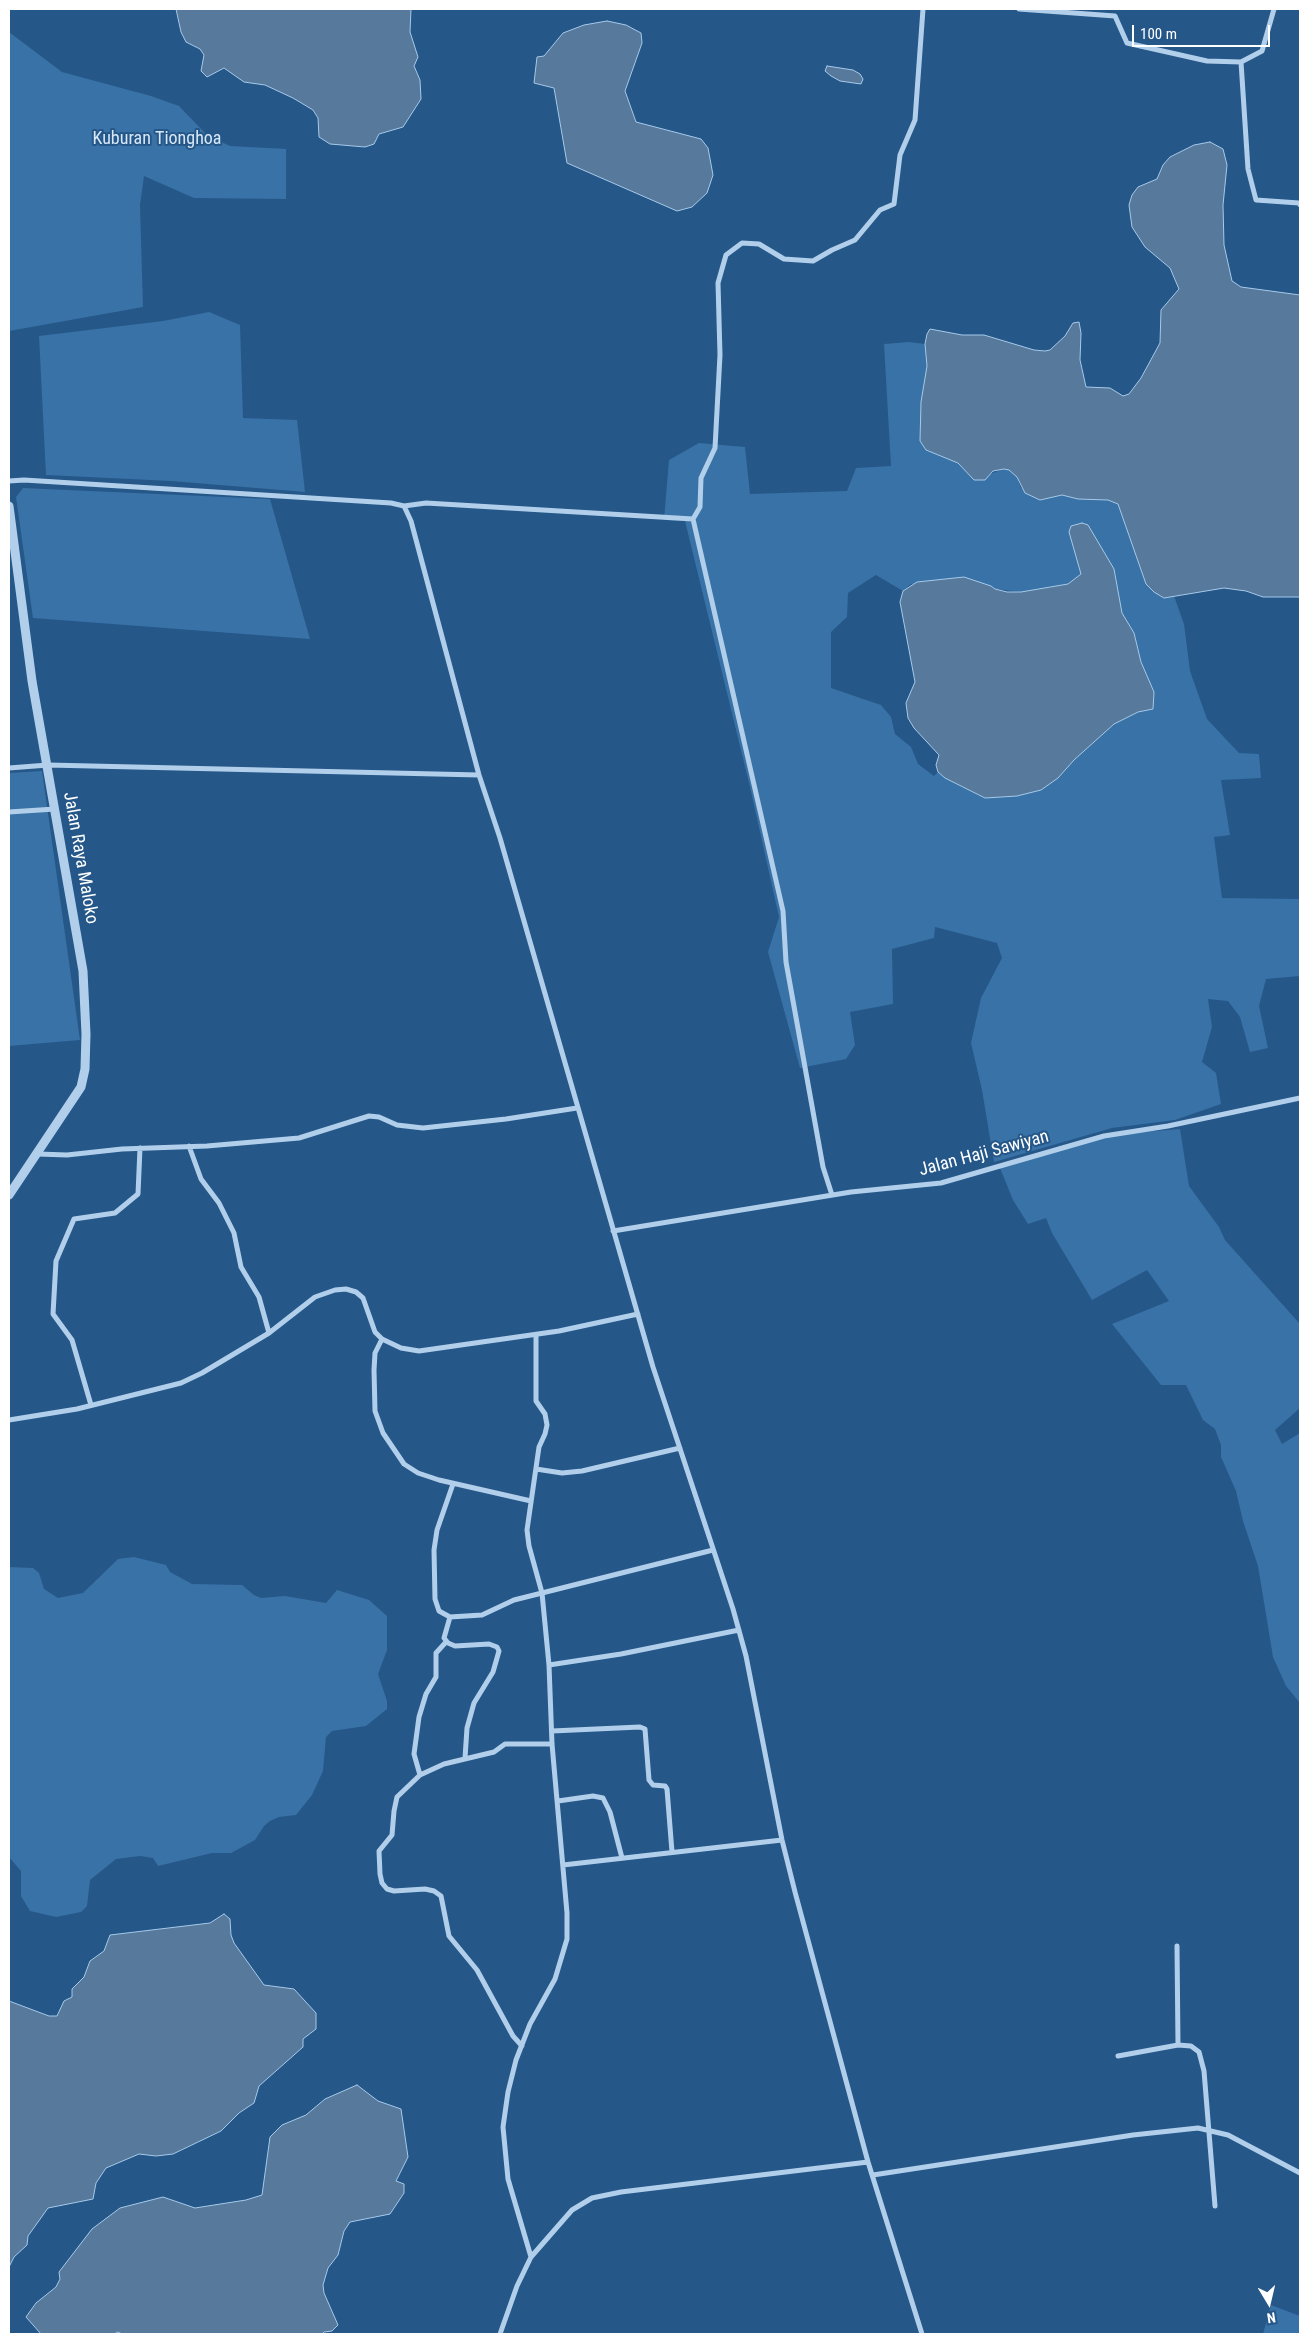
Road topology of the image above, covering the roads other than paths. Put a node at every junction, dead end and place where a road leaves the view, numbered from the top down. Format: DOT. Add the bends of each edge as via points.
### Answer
graph roads {
  1 [pos="923,9"];
  2 [pos="1019,9"];
  3 [pos="1274,9"];
  4 [pos="1240,62"];
  5 [pos="1300,205"];
  6 [pos="9,481"];
  7 [pos="9,506"];
  8 [pos="404,506"];
  9 [pos="693,519"];
  10 [pos="48,765"];
  11 [pos="9,768"];
  12 [pos="479,775"];
  13 [pos="56,809"];
  14 [pos="9,812"];
  15 [pos="1300,1098"];
  16 [pos="577,1108"];
  17 [pos="189,1146"];
  18 [pos="140,1148"];
  19 [pos="38,1154"];
  20 [pos="9,1195"];
  21 [pos="832,1195"];
  22 [pos="614,1231"];
  23 [pos="638,1314"];
  24 [pos="270,1334"];
  25 [pos="536,1335"];
  26 [pos="382,1339"];
  27 [pos="91,1405"];
  28 [pos="9,1420"];
  29 [pos="680,1448"];
  30 [pos="536,1469"];
  31 [pos="453,1484"];
  32 [pos="531,1501"];
  33 [pos="713,1550"];
  34 [pos="542,1593"];
  35 [pos="450,1618"];
  36 [pos="739,1630"];
  37 [pos="446,1642"];
  38 [pos="549,1664"];
  39 [pos="552,1731"];
  40 [pos="552,1744"];
  41 [pos="465,1758"];
  42 [pos="420,1775"];
  43 [pos="558,1801"];
  44 [pos="782,1840"];
  45 [pos="672,1852"];
  46 [pos="622,1858"];
  47 [pos="564,1865"];
  48 [pos="1177,1946"];
  49 [pos="1178,2045"];
  50 [pos="522,2046"];
  51 [pos="1118,2056"];
  52 [pos="1210,2130"];
  53 [pos="868,2162"];
  54 [pos="1300,2173"];
  55 [pos="873,2175"];
  56 [pos="1215,2206"];
  57 [pos="531,2257"];
  58 [pos="500,2334"];
  59 [pos="922,2334"];
  1 -- 9 [label="street" via="915,120 900,155 894,204 880,210 856,240 812,261 784,259 759,244 742,243 726,255 718,283 720,355 716,448 701,478 700,507"];
  2 -- 4 [label="street" via="1115,16 1127,43 1208,61"];
  3 -- 4 [label="street" via="1262,51"];
  4 -- 5 [label="street" via="1248,169 1256,200"];
  6 -- 8 [label="street" via="365,501"];
  7 -- 10 [label="street, Jalan Raya Maloko" via="32,681"];
  8 -- 9 [label="street" via="426,503"];
  8 -- 12 [label="street" via="411,521"];
  9 -- 21 [label="street" via="783,911 786,962 822,1167"];
  10 -- 11 [label="street"];
  10 -- 12 [label="street"];
  10 -- 13 [label="street, Jalan Raya Maloko"];
  12 -- 16 [label="street"];
  13 -- 14 [label="street"];
  13 -- 19 [label="street, Jalan Raya Maloko" via="83,971 85,1069 81,1087"];
  15 -- 21 [label="street, Jalan Haji Sawiyan" via="1175,1125 1104,1136 948,1181"];
  16 -- 17 [label="street" via="423,1128 397,1125 370,1116 299,1138"];
  16 -- 22 [label="street"];
  17 -- 18 [label="street"];
  17 -- 24 [label="street" via="201,1179 232,1228 242,1267 259,1297"];
  18 -- 19 [label="street" via="67,1155"];
  18 -- 27 [label="street" via="138,1194 115,1213 74,1219 56,1261 53,1314 72,1340"];
  19 -- 20 [label="street, Jalan Raya Maloko"];
  21 -- 22 [label="street, Jalan Haji Sawiyan"];
  22 -- 23 [label="street"];
  23 -- 25 [label="street"];
  23 -- 29 [label="street"];
  24 -- 26 [label="street" via="315,1297 346,1289 362,1298 375,1332"];
  24 -- 27 [label="street" via="181,1383"];
  25 -- 26 [label="street" via="419,1351 401,1348"];
  25 -- 30 [label="street" via="536,1401 545,1414 547,1425 539,1445"];
  26 -- 31 [label="street" via="375,1353 374,1370 375,1411 380,1426 404,1464 418,1474"];
  27 -- 28 [label="street"];
  29 -- 30 [label="street" via="582,1471 562,1473"];
  29 -- 33 [label="street"];
  30 -- 32 [label="street"];
  31 -- 32 [label="street"];
  31 -- 35 [label="street" via="437,1530 434,1550 437,1607"];
  32 -- 34 [label="street" via="528,1540"];
  33 -- 34 [label="street"];
  33 -- 36 [label="street"];
  34 -- 35 [label="street" via="514,1600 489,1613"];
  34 -- 38 [label="street"];
  35 -- 37 [label="street"];
  36 -- 38 [label="street" via="621,1654"];
  36 -- 44 [label="street"];
  37 -- 41 [label="street" via="455,1646 489,1644 499,1651 493,1672 474,1703 467,1728"];
  37 -- 42 [label="street" via="436,1653 436,1676 419,1717 414,1754"];
  38 -- 39 [label="street"];
  39 -- 40 [label="street"];
  39 -- 45 [label="street" via="645,1729 649,1780 653,1785 667,1789"];
  40 -- 41 [label="street" via="507,1744 490,1753"];
  40 -- 43 [label="street"];
  41 -- 42 [label="street" via="434,1767"];
  42 -- 50 [label="street" via="397,1797 392,1835 380,1848 382,1883 389,1890 425,1889 441,1896 449,1936 477,1970 513,2036"];
  43 -- 46 [label="street" via="593,1796 603,1798"];
  43 -- 47 [label="street"];
  44 -- 45 [label="street"];
  44 -- 53 [label="street"];
  45 -- 46 [label="street"];
  46 -- 47 [label="street"];
  47 -- 50 [label="street" via="565,1949 555,1979 543,1996"];
  48 -- 49 [label="street"];
  49 -- 51 [label="street"];
  49 -- 52 [label="street" via="1196,2048 1201,2056"];
  50 -- 57 [label="street" via="508,2092 503,2141 508,2179"];
  52 -- 54 [label="street" via="1235,2138"];
  52 -- 55 [label="street" via="1164,2131"];
  52 -- 56 [label="street"];
  53 -- 55 [label="street"];
  53 -- 57 [label="street" via="592,2198 572,2210"];
  55 -- 59 [label="street"];
  57 -- 58 [label="street"];
}
